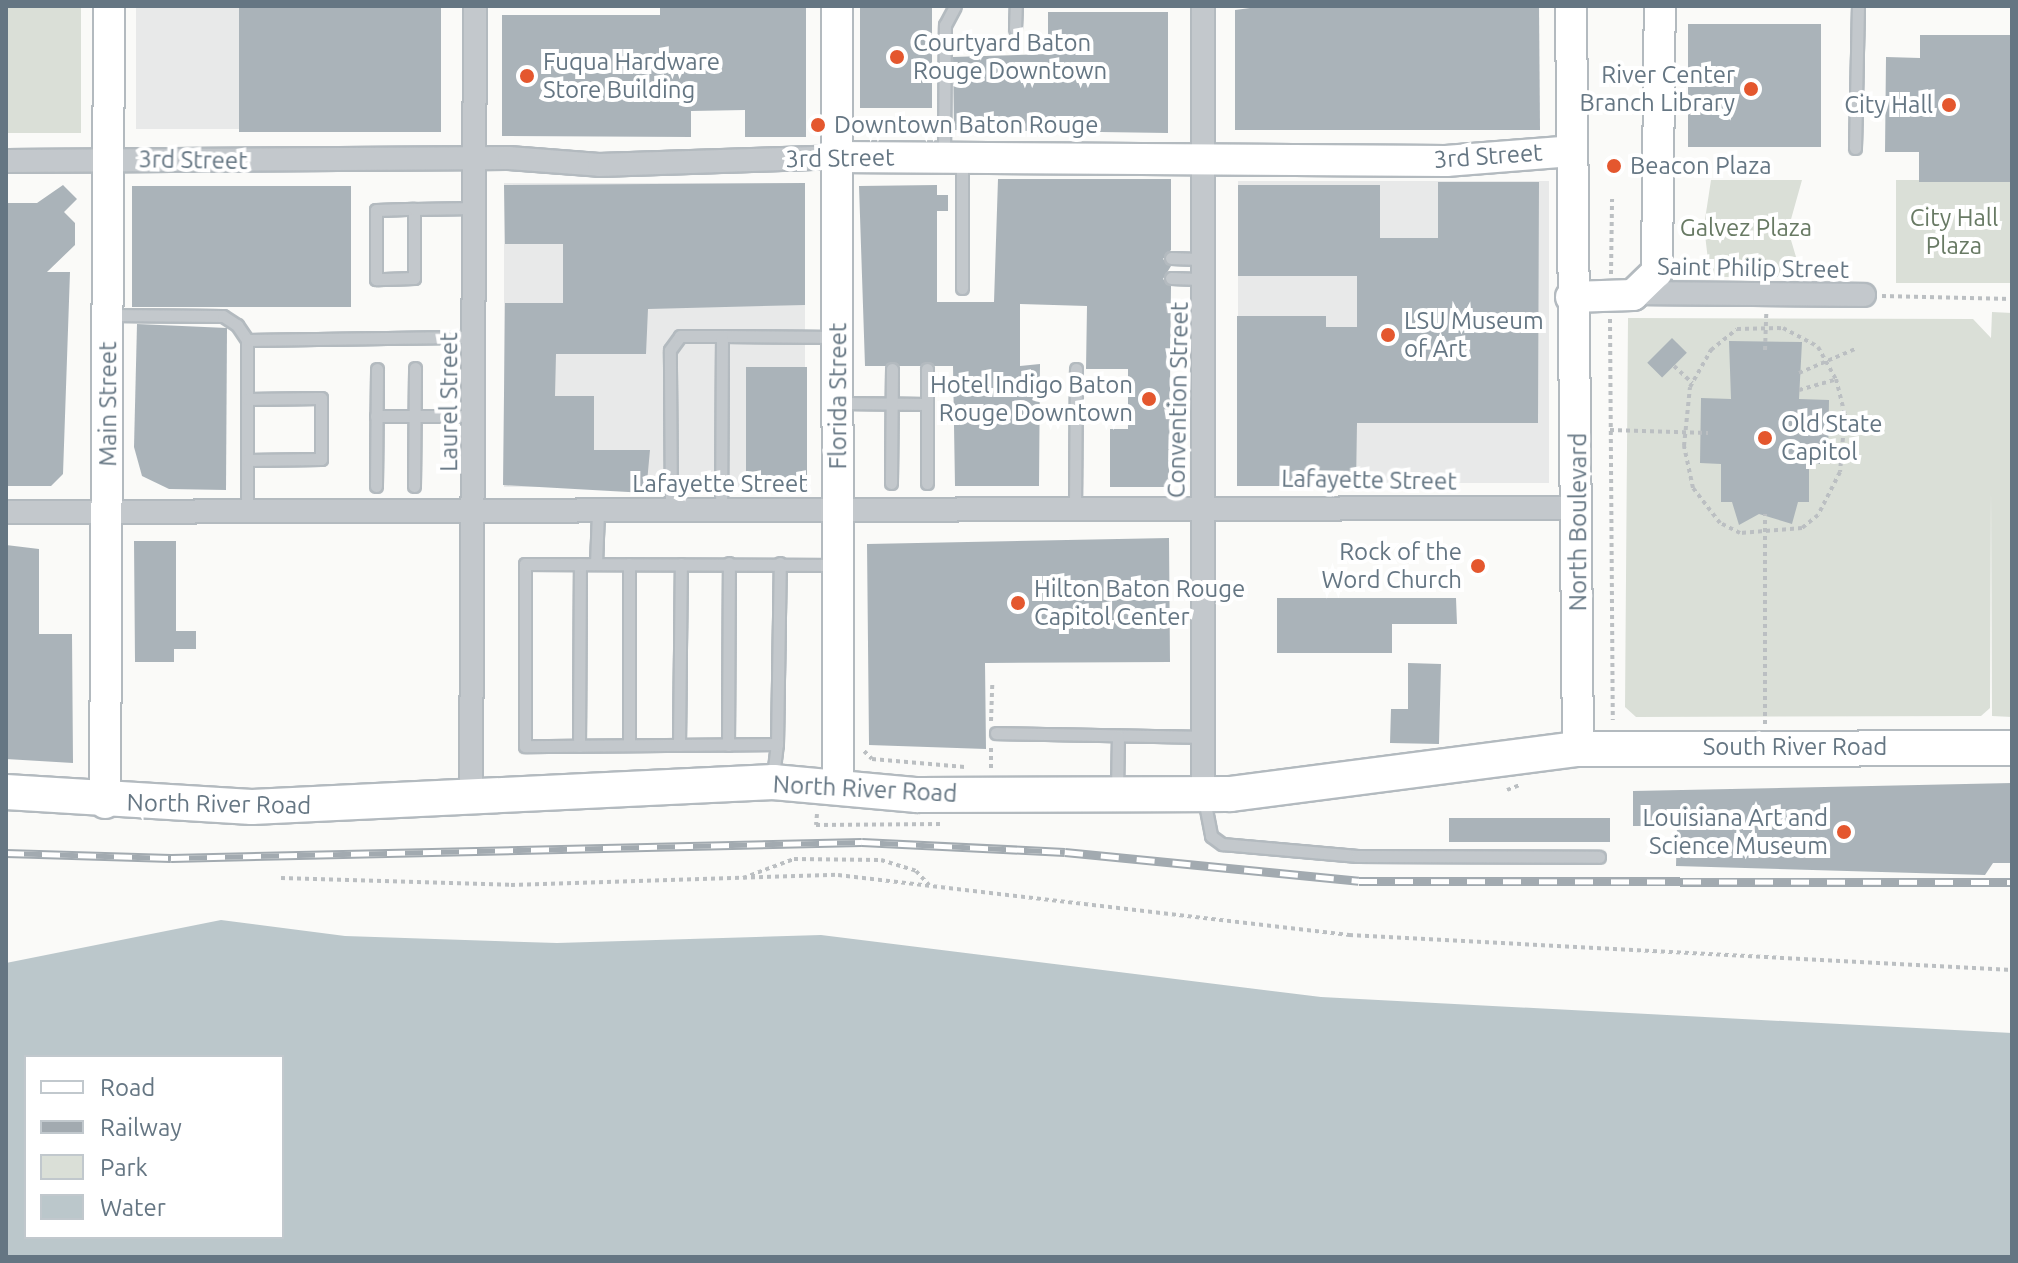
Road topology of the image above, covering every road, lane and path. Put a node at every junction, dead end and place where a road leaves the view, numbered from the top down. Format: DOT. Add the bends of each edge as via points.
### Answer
graph roads {
  1 [pos="109,6"];
  2 [pos="475,6"];
  3 [pos="837,6"];
  4 [pos="955,6"];
  5 [pos="1016,6"];
  6 [pos="1203,6"];
  7 [pos="1571,6"];
  8 [pos="1660,6"];
  9 [pos="1858,6"];
  10 [pos="1015,29"];
  11 [pos="1855,148"];
  12 [pos="1572,151"];
  13 [pos="836,157"];
  14 [pos="953,157"];
  15 [pos="109,159"];
  16 [pos="476,159"];
  17 [pos="1202,159"];
  18 [pos="6,161"];
  19 [pos="1612,199"];
  20 [pos="476,208"];
  21 [pos="414,209"];
  22 [pos="1171,258"];
  23 [pos="1206,269"];
  24 [pos="1611,276"];
  25 [pos="1171,278"];
  26 [pos="962,288"];
  27 [pos="1641,293"];
  28 [pos="1766,294"];
  29 [pos="1864,295"];
  30 [pos="1571,297"];
  31 [pos="2012,299"];
  32 [pos="108,315"];
  33 [pos="1610,318"];
  34 [pos="1766,326"];
  35 [pos="476,336"];
  36 [pos="722,336"];
  37 [pos="838,337"];
  38 [pos="247,340"];
  39 [pos="1855,349"];
  40 [pos="1765,350"];
  41 [pos="1827,361"];
  42 [pos="1674,366"];
  43 [pos="415,368"];
  44 [pos="377,369"];
  45 [pos="892,369"];
  46 [pos="927,369"];
  47 [pos="1076,369"];
  48 [pos="1799,373"];
  49 [pos="1836,379"];
  50 [pos="1692,383"];
  51 [pos="1799,390"];
  52 [pos="247,399"];
  53 [pos="838,403"];
  54 [pos="892,403"];
  55 [pos="927,404"];
  56 [pos="376,416"];
  57 [pos="415,416"];
  58 [pos="476,416"];
  59 [pos="1610,430"];
  60 [pos="1685,432"];
  61 [pos="1845,432"];
  62 [pos="1708,433"];
  63 [pos="1822,433"];
  64 [pos="247,460"];
  65 [pos="891,483"];
  66 [pos="927,483"];
  67 [pos="376,486"];
  68 [pos="414,486"];
  69 [pos="1203,506"];
  70 [pos="1579,508"];
  71 [pos="1075,509"];
  72 [pos="721,510"];
  73 [pos="838,510"];
  74 [pos="108,511"];
  75 [pos="247,511"];
  76 [pos="598,511"];
  77 [pos="671,511"];
  78 [pos="6,512"];
  79 [pos="475,512"];
  80 [pos="1765,514"];
  81 [pos="1765,535"];
  82 [pos="729,563"];
  83 [pos="780,563"];
  84 [pos="580,564"];
  85 [pos="596,564"];
  86 [pos="629,564"];
  87 [pos="681,564"];
  88 [pos="838,565"];
  89 [pos="1622,720"];
  90 [pos="996,733"];
  91 [pos="1118,736"];
  92 [pos="1203,737"];
  93 [pos="777,744"];
  94 [pos="629,745"];
  95 [pos="679,745"];
  96 [pos="728,745"];
  97 [pos="579,746"];
  98 [pos="1765,747"];
  99 [pos="863,748"];
  100 [pos="2012,748"];
  101 [pos="1578,749"];
  102 [pos="773,782"];
  103 [pos="838,787"];
  104 [pos="6,792"];
  105 [pos="1117,793"];
  106 [pos="1203,794"];
  107 [pos="966,795"];
  108 [pos="471,799"];
  109 [pos="105,803"];
  110 [pos="817,814"];
  111 [pos="944,823"];
  112 [pos="1599,857"];
  113 [pos="281,878"];
  114 [pos="741,879"];
  115 [pos="929,885"];
  116 [pos="2012,970"];
  1 -- 15 [label="street, Main Street"];
  2 -- 16 [label="street, Laurel Street"];
  3 -- 13 [label="street, Florida Street"];
  4 -- 14 [label="lane" via="945,25"];
  5 -- 10 [label="lane"];
  6 -- 17 [label="street, Convention Street"];
  7 -- 12 [label="street, North Boulevard"];
  8 -- 27 [label="street" via="1658,250 1653,281"];
  9 -- 11 [label="lane"];
  12 -- 17 [label="street, 3rd Street" via="1446,161"];
  12 -- 30 [label="street, North Boulevard"];
  13 -- 14 [label="street, 3rd Street"];
  13 -- 16 [label="street, 3rd Street" via="599,165"];
  13 -- 37 [label="street, Florida Street"];
  14 -- 17 [label="street, 3rd Street"];
  14 -- 26 [label="lane"];
  15 -- 16 [label="street, 3rd Street"];
  15 -- 18 [label="street, 3rd Street"];
  15 -- 32 [label="street, Main Street"];
  16 -- 20 [label="street, Laurel Street"];
  17 -- 23 [label="street, Convention Street"];
  19 -- 24 [label="path"];
  20 -- 21 [label="lane"];
  20 -- 35 [label="street, Laurel Street"];
  21 -- 21 [label="lane" via="376,210 376,279 414,278"];
  22 -- 23 [label="lane"];
  23 -- 25 [label="lane"];
  23 -- 69 [label="street, Convention Street"];
  27 -- 28 [label="street, Saint Philip Street"];
  27 -- 30 [label="street"];
  28 -- 29 [label="street, Saint Philip Street"];
  28 -- 34 [label="path"];
  29 -- 31 [label="path"];
  30 -- 70 [label="street, North Boulevard" via="1578,342"];
  32 -- 38 [label="lane" via="223,316"];
  32 -- 74 [label="street, Main Street"];
  33 -- 59 [label="path"];
  34 -- 40 [label="path"];
  34 -- 41 [label="path" via="1801,335"];
  34 -- 50 [label="path" via="1723,339"];
  35 -- 38 [label="lane"];
  35 -- 58 [label="street, Laurel Street"];
  36 -- 37 [label="lane"];
  36 -- 72 [label="lane"];
  36 -- 77 [label="lane" via="680,336 670,345"];
  37 -- 53 [label="street, Florida Street"];
  38 -- 52 [label="lane"];
  39 -- 41 [label="path"];
  41 -- 48 [label="path"];
  41 -- 49 [label="path"];
  42 -- 50 [label="path"];
  43 -- 57 [label="lane"];
  44 -- 56 [label="lane"];
  45 -- 54 [label="lane"];
  46 -- 55 [label="lane"];
  47 -- 71 [label="lane"];
  49 -- 51 [label="path"];
  49 -- 61 [label="path"];
  50 -- 60 [label="path"];
  52 -- 64 [label="lane"];
  52 -- 64 [label="lane" via="321,398 321,459"];
  53 -- 54 [label="lane"];
  53 -- 73 [label="street, Florida Street"];
  54 -- 55 [label="lane"];
  54 -- 65 [label="lane"];
  55 -- 66 [label="lane"];
  56 -- 57 [label="lane"];
  56 -- 67 [label="lane"];
  57 -- 58 [label="lane"];
  57 -- 68 [label="lane"];
  58 -- 79 [label="street, Laurel Street"];
  59 -- 60 [label="path"];
  59 -- 89 [label="path" via="1610,714"];
  60 -- 62 [label="path"];
  60 -- 81 [label="path" via="1700,502 1720,523"];
  61 -- 63 [label="path"];
  61 -- 81 [label="path" via="1840,472 1818,515 1802,528"];
  64 -- 75 [label="lane"];
  69 -- 70 [label="street, Lafayette Street"];
  69 -- 71 [label="street, Lafayette Street"];
  69 -- 92 [label="street, Convention Street"];
  70 -- 101 [label="street, North Boulevard"];
  71 -- 73 [label="street, Lafayette Street"];
  72 -- 73 [label="street, Lafayette Street"];
  72 -- 77 [label="street, Lafayette Street"];
  73 -- 88 [label="street, Florida Street"];
  74 -- 75 [label="street, Lafayette Street"];
  74 -- 78 [label="street, Lafayette Street"];
  74 -- 109 [label="street, Main Street"];
  75 -- 79 [label="street, Lafayette Street"];
  76 -- 77 [label="street, Lafayette Street"];
  76 -- 79 [label="street, Lafayette Street"];
  76 -- 85 [label="lane"];
  79 -- 108 [label="street, Laurel Street"];
  80 -- 81 [label="path"];
  81 -- 98 [label="path"];
  82 -- 83 [label="lane"];
  82 -- 87 [label="lane"];
  82 -- 96 [label="lane"];
  83 -- 88 [label="lane"];
  83 -- 93 [label="lane"];
  84 -- 85 [label="lane"];
  84 -- 97 [label="lane"];
  84 -- 97 [label="lane" via="525,564 525,746"];
  85 -- 86 [label="lane"];
  86 -- 87 [label="lane"];
  86 -- 94 [label="lane"];
  87 -- 95 [label="lane"];
  88 -- 103 [label="street, Florida Street"];
  90 -- 91 [label="lane"];
  91 -- 92 [label="lane"];
  91 -- 105 [label="lane"];
  92 -- 106 [label="street, Convention Street"];
  93 -- 96 [label="lane"];
  93 -- 102 [label="lane"];
  94 -- 95 [label="lane"];
  94 -- 97 [label="lane"];
  95 -- 96 [label="lane"];
  98 -- 100 [label="main road, South River Road"];
  98 -- 101 [label="main road, South River Road"];
  99 -- 107 [label="path" via="872,759 965,762"];
  101 -- 106 [label="main road, North River Road" via="1472,758 1298,790"];
  102 -- 103 [label="main road, North River Road"];
  102 -- 108 [label="main road, North River Road"];
  103 -- 107 [label="main road, North River Road"];
  104 -- 109 [label="main road, North River Road"];
  105 -- 106 [label="main road, North River Road"];
  105 -- 107 [label="main road, North River Road"];
  106 -- 112 [label="lane" via="1211,836 1222,844 1331,856"];
  108 -- 109 [label="main road, North River Road" via="252,807"];
  110 -- 111 [label="path" via="816,825"];
  113 -- 114 [label="path" via="511,885"];
  114 -- 115 [label="path" via="838,875"];
  114 -- 115 [label="path" via="794,859 881,860 916,871"];
  115 -- 116 [label="path" via="1349,935"];
}
